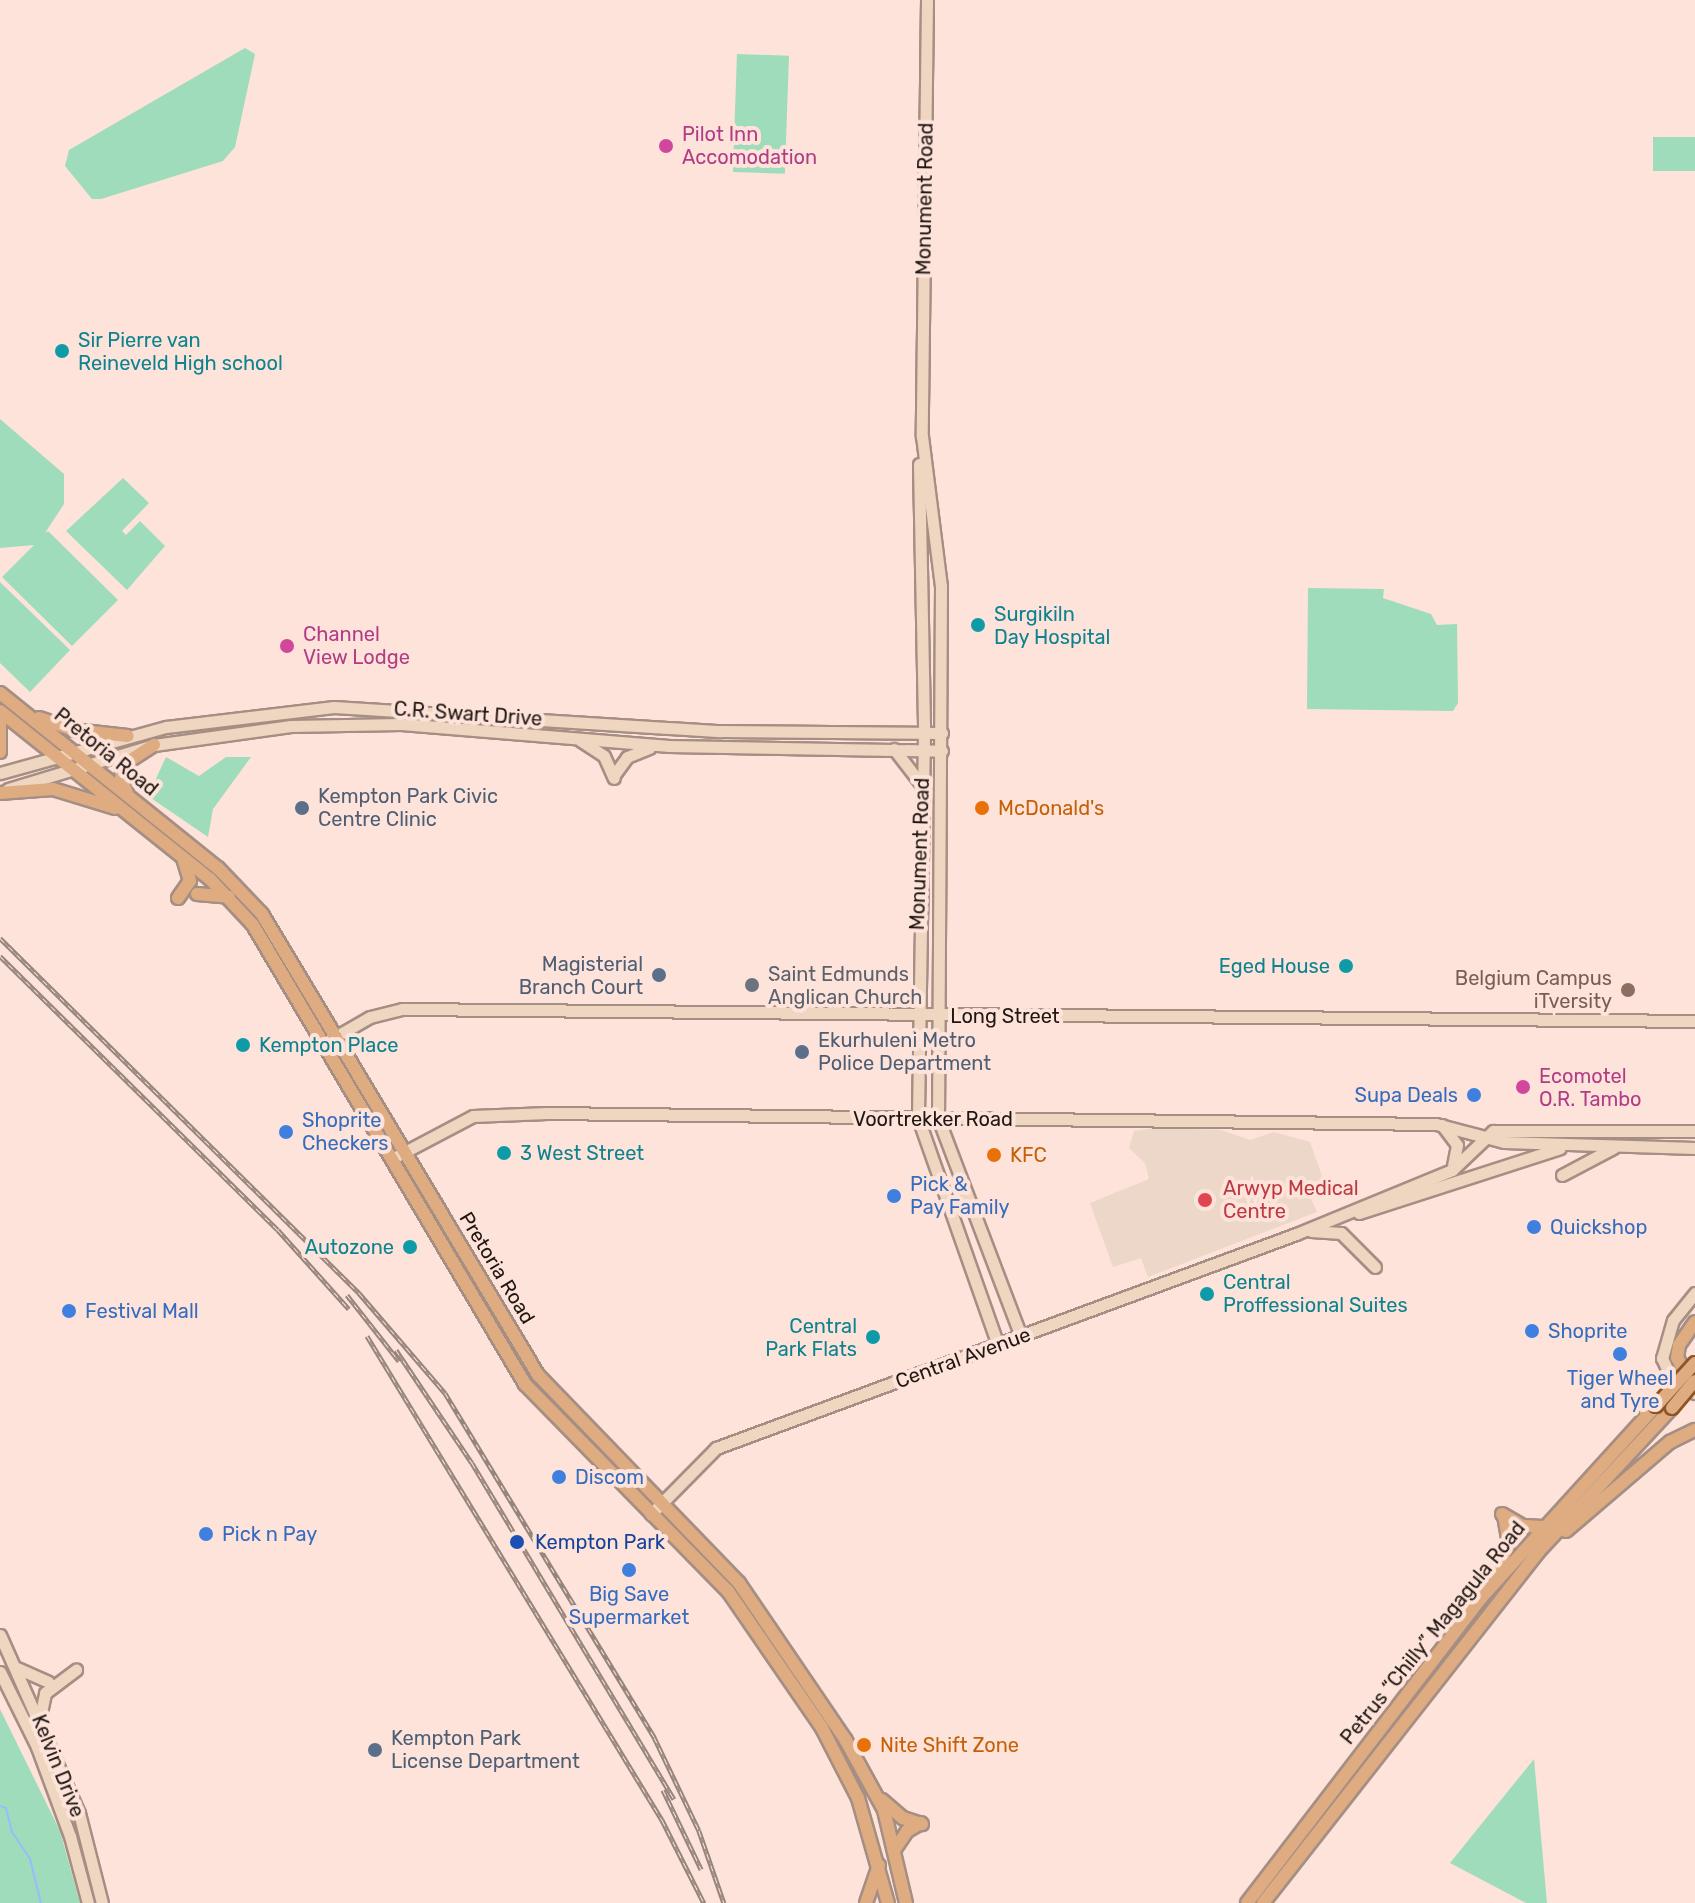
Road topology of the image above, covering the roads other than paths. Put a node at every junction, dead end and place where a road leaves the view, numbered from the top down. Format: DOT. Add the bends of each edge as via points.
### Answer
graph roads {
  1 [pos="927,0"];
  2 [pos="922,447"];
  3 [pos="0,693"];
  4 [pos="0,711"];
  5 [pos="28,714"];
  6 [pos="0,721"];
  7 [pos="942,733"];
  8 [pos="924,734"];
  9 [pos="128,736"];
  10 [pos="575,738"];
  11 [pos="154,745"];
  12 [pos="669,746"];
  13 [pos="894,749"];
  14 [pos="923,750"];
  15 [pos="72,751"];
  16 [pos="942,751"];
  17 [pos="0,752"];
  18 [pos="56,756"];
  19 [pos="89,765"];
  20 [pos="73,769"];
  21 [pos="0,773"];
  22 [pos="922,788"];
  23 [pos="0,792"];
  24 [pos="128,796"];
  25 [pos="129,814"];
  26 [pos="183,858"];
  27 [pos="197,894"];
  28 [pos="229,897"];
  29 [pos="178,898"];
  30 [pos="917,1015"];
  31 [pos="936,1015"];
  32 [pos="1695,1021"];
  33 [pos="335,1036"];
  34 [pos="323,1044"];
  35 [pos="918,1118"];
  36 [pos="938,1118"];
  37 [pos="1442,1124"];
  38 [pos="1695,1131"];
  39 [pos="1483,1136"];
  40 [pos="1572,1145"];
  41 [pos="1617,1146"];
  42 [pos="1695,1148"];
  43 [pos="404,1151"];
  44 [pos="392,1159"];
  45 [pos="1452,1170"];
  46 [pos="1562,1175"];
  47 [pos="1357,1212"];
  48 [pos="1311,1231"];
  49 [pos="1296,1234"];
  50 [pos="1375,1267"];
  51 [pos="1695,1293"];
  52 [pos="1695,1322"];
  53 [pos="1021,1336"];
  54 [pos="998,1345"];
  55 [pos="1695,1363"];
  56 [pos="1695,1384"];
  57 [pos="1695,1393"];
  58 [pos="1695,1430"];
  59 [pos="655,1510"];
  60 [pos="1543,1527"];
  61 [pos="1540,1551"];
  62 [pos="1481,1598"];
  63 [pos="0,1635"];
  64 [pos="16,1668"];
  65 [pos="76,1670"];
  66 [pos="0,1672"];
  67 [pos="48,1682"];
  68 [pos="40,1720"];
  69 [pos="877,1795"];
  70 [pos="895,1849"];
  71 [pos="880,1861"];
  72 [pos="902,1882"];
  73 [pos="88,1903"];
  74 [pos="102,1903"];
  75 [pos="866,1903"];
  76 [pos="888,1903"];
  77 [pos="897,1903"];
  78 [pos="906,1903"];
  79 [pos="1247,1903"];
  80 [pos="1263,1903"];
  1 -- 2 [label="main road, Monument Road"];
  2 -- 7 [label="main road, Monument Road" via="940,573"];
  2 -- 8 [label="main road, Monument Road"];
  3 -- 5 [label="main road, Pretoria Road"];
  4 -- 18 [label="main road, Pretoria Road"];
  5 -- 9 [label="main road" via="74,730"];
  5 -- 15 [label="main road, Pretoria Road"];
  6 -- 17 [label="main road"];
  7 -- 8 [label="main road, C.R. Swart Drive"];
  7 -- 16 [label="main road, Monument Road"];
  8 -- 9 [label="main road, C.R. Swart Drive" via="665,729 334,707 220,717"];
  8 -- 14 [label="main road, Monument Road"];
  9 -- 15 [label="main road, C.R. Swart Drive"];
  10 -- 11 [label="main road, C.R. Swart Drive" via="389,724 291,726"];
  10 -- 12 [label="main road, C.R. Swart Drive"];
  10 -- 12 [label="main road" via="600,752 614,776 635,751"];
  11 -- 19 [label="main road, C.R. Swart Drive"];
  11 -- 24 [label="main road" via="123,765 121,779"];
  12 -- 13 [label="main road, C.R. Swart Drive"];
  13 -- 14 [label="main road, C.R. Swart Drive"];
  13 -- 22 [label="main road" via="911,765"];
  14 -- 16 [label="main road, C.R. Swart Drive"];
  14 -- 22 [label="main road, Monument Road"];
  15 -- 18 [label="main road, C.R. Swart Drive"];
  15 -- 19 [label="main road, Pretoria Road"];
  16 -- 31 [label="main road, Monument Road"];
  18 -- 20 [label="main road, Pretoria Road"];
  18 -- 21 [label="main road, C.R. Swart Drive"];
  19 -- 20 [label="main road, C.R. Swart Drive"];
  19 -- 24 [label="main road, Pretoria Road"];
  20 -- 23 [label="main road, C.R. Swart Drive"];
  20 -- 25 [label="main road, Pretoria Road"];
  22 -- 30 [label="main road, Monument Road"];
  23 -- 25 [label="main road" via="53,789"];
  24 -- 33 [label="main road, Pretoria Road" via="218,868 257,908"];
  25 -- 26 [label="main road, Pretoria Road"];
  26 -- 28 [label="main road, Pretoria Road"];
  26 -- 29 [label="main road" via="190,881"];
  27 -- 28 [label="main road"];
  28 -- 34 [label="main road, Pretoria Road" via="253,925"];
  30 -- 31 [label="main road, Long Street"];
  30 -- 33 [label="main road, Long Street" via="402,1009 370,1017"];
  30 -- 35 [label="main road, Monument Road"];
  31 -- 32 [label="main road, Long Street"];
  31 -- 36 [label="main road, Monument Road"];
  33 -- 34 [label="main road, Long Street"];
  33 -- 43 [label="main road, Pretoria Road"];
  34 -- 44 [label="main road, Pretoria Road"];
  35 -- 36 [label="main road, Voortrekker Road"];
  35 -- 43 [label="main road, Voortrekker Road" via="480,1115"];
  35 -- 54 [label="main road, Monument Road"];
  36 -- 37 [label="main road, Voortrekker Road"];
  36 -- 53 [label="main road, Monument Road"];
  37 -- 39 [label="main road, Voortrekker Road"];
  37 -- 45 [label="main road" via="1457,1145"];
  38 -- 39 [label="main road, Voortrekker Road" via="1512,1128"];
  39 -- 40 [label="main road"];
  39 -- 45 [label="main road"];
  40 -- 41 [label="main road"];
  40 -- 47 [label="main road, Central Avenue"];
  41 -- 42 [label="main road"];
  41 -- 46 [label="main road"];
  43 -- 44 [label="main road, Voortrekker Road"];
  43 -- 59 [label="main road, Pretoria Road" via="549,1390"];
  44 -- 59 [label="main road, Pretoria Road" via="525,1384"];
  45 -- 47 [label="main road"];
  47 -- 48 [label="main road, Central Avenue"];
  47 -- 49 [label="main road, Central Avenue"];
  48 -- 49 [label="main road, Central Avenue"];
  48 -- 50 [label="main road" via="1341,1233"];
  49 -- 53 [label="main road, Central Avenue"];
  51 -- 57 [label="main road" via="1673,1320 1662,1358 1671,1377"];
  52 -- 56 [label="main road" via="1679,1345 1677,1358"];
  53 -- 54 [label="main road, Central Avenue"];
  54 -- 59 [label="main road, Central Avenue" via="716,1448"];
  55 -- 60 [label="main road, Petrus “Chilly” Magagula Road, bridge"];
  56 -- 61 [label="main road, Petrus “Chilly” Magagula Road, bridge"];
  58 -- 61 [label="main road" via="1670,1442"];
  59 -- 69 [label="main road, Pretoria Road" via="756,1605"];
  59 -- 71 [label="main road, Pretoria Road" via="746,1612 844,1767"];
  60 -- 62 [label="main road, Petrus “Chilly” Magagula Road"];
  60 -- 62 [label="main road" via="1523,1526 1503,1515 1506,1554"];
  61 -- 80 [label="main road, Petrus “Chilly” Magagula Road"];
  62 -- 79 [label="main road, Petrus “Chilly” Magagula Road"];
  63 -- 64 [label="main road, Kelvin Drive"];
  64 -- 67 [label="main road"];
  64 -- 68 [label="main road, Kelvin Drive"];
  65 -- 68 [label="main road" via="45,1693"];
  66 -- 73 [label="main road, Kelvin Drive" via="37,1747"];
  68 -- 74 [label="main road, Kelvin Drive" via="79,1813"];
  69 -- 70 [label="main road, Pretoria Road"];
  69 -- 70 [label="main road" via="898,1815 921,1824 907,1831"];
  70 -- 72 [label="main road, Pretoria Road"];
  71 -- 75 [label="main road"];
  71 -- 76 [label="main road, Pretoria Road"];
  72 -- 77 [label="main road"];
  72 -- 78 [label="main road, Pretoria Road"];
}
